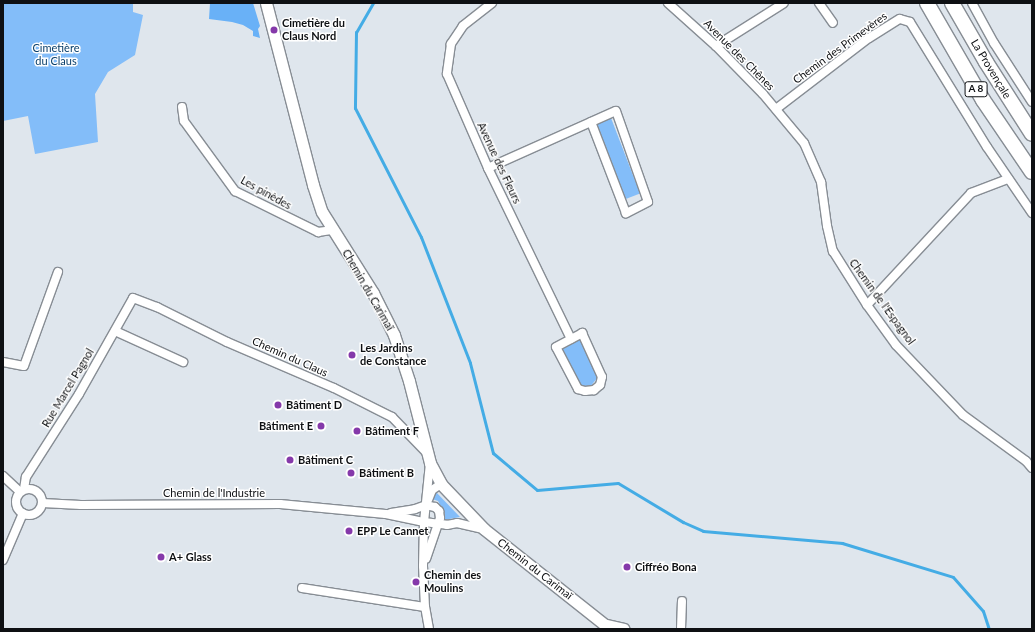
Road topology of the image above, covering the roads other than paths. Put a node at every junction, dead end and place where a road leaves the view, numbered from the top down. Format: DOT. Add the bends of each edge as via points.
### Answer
graph roads {
  1 [pos="266,3"];
  2 [pos="492,3"];
  3 [pos="668,3"];
  4 [pos="784,3"];
  5 [pos="819,3"];
  6 [pos="926,3"];
  7 [pos="952,3"];
  8 [pos="972,3"];
  9 [pos="833,24"];
  10 [pos="716,46"];
  11 [pos="1032,102"];
  12 [pos="182,107"];
  13 [pos="776,109"];
  14 [pos="591,122"];
  15 [pos="1032,134"];
  16 [pos="488,168"];
  17 [pos="1032,172"];
  18 [pos="1008,178"];
  19 [pos="1032,213"];
  20 [pos="333,230"];
  21 [pos="58,272"];
  22 [pos="133,298"];
  23 [pos="867,305"];
  24 [pos="115,331"];
  25 [pos="571,339"];
  26 [pos="3,362"];
  27 [pos="183,362"];
  28 [pos="428,458"];
  29 [pos="1032,468"];
  30 [pos="3,476"];
  31 [pos="441,484"];
  32 [pos="22,491"];
  33 [pos="42,503"];
  34 [pos="426,505"];
  35 [pos="23,513"];
  36 [pos="386,514"];
  37 [pos="424,522"];
  38 [pos="438,524"];
  39 [pos="484,529"];
  40 [pos="3,560"];
  41 [pos="424,566"];
  42 [pos="302,588"];
  43 [pos="682,601"];
  44 [pos="425,607"];
  45 [pos="608,627"];
  46 [pos="429,629"];
  47 [pos="624,629"];
  48 [pos="681,629"];
  1 -- 20 [label="main road, Chemin du Carimaï" via="313,185 322,212"];
  2 -- 16 [label="street, Avenue des Fleurs" via="463,26 451,44 447,74"];
  3 -- 10 [label="street, Avenue des Chênes"];
  4 -- 10 [label="street"];
  5 -- 9 [label="street"];
  6 -- 17 [label="highway, La Provençale / A 8" via="983,100"];
  7 -- 15 [label="highway, La Provençale / A 8"];
  8 -- 11 [label="street"];
  10 -- 13 [label="street, Avenue des Chênes"];
  12 -- 20 [label="street, Les pinèdes" via="184,121 235,191 318,232"];
  13 -- 18 [label="street, Chemin des Primevères" via="869,38 900,19 910,22"];
  13 -- 23 [label="street, Chemin de l'Espagnol" via="804,142 822,182 833,251"];
  14 -- 14 [label="street" via="626,213 648,202 616,111"];
  14 -- 16 [label="street"];
  16 -- 25 [label="street, Avenue des Fleurs"];
  18 -- 19 [label="street, Chemin des Primevères"];
  18 -- 23 [label="street" via="970,193"];
  20 -- 28 [label="main road, Chemin du Carimaï" via="373,293 394,335 409,381"];
  21 -- 26 [label="street" via="24,366"];
  22 -- 24 [label="street, Rue Marcel Pagnol"];
  22 -- 28 [label="street, Chemin du Claus" via="334,388 392,418"];
  23 -- 29 [label="street, Chemin de l'Espagnol" via="896,344 963,415"];
  24 -- 27 [label="street"];
  24 -- 32 [label="street, Rue Marcel Pagnol" via="79,394 26,477"];
  25 -- 25 [label="street" via="556,347 578,389 594,390 600,385 602,377 582,334"];
  28 -- 31 [label="main road, Chemin du Carimaï"];
  28 -- 34 [label="street"];
  30 -- 32 [label="street"];
  31 -- 34 [label="street" via="432,490"];
  31 -- 39 [label="main road, Chemin du Carimaï"];
  32 -- 33 [label="street" via="37,491"];
  32 -- 35 [label="street" via="16,503"];
  33 -- 35 [label="street" via="35,513"];
  33 -- 36 [label="street, Chemin de l'Industrie" via="280,504"];
  34 -- 36 [label="street"];
  34 -- 37 [label="street"];
  34 -- 38 [label="street" via="439,511"];
  35 -- 40 [label="street"];
  36 -- 37 [label="street"];
  37 -- 38 [label="street"];
  37 -- 41 [label="street"];
  38 -- 39 [label="street" via="457,523"];
  38 -- 41 [label="street"];
  39 -- 45 [label="main road, Chemin du Carimaï"];
  41 -- 44 [label="street"];
  42 -- 44 [label="street"];
  43 -- 48 [label="street"];
  44 -- 46 [label="street"];
  45 -- 47 [label="main road, Chemin du Carimaï"];
}
